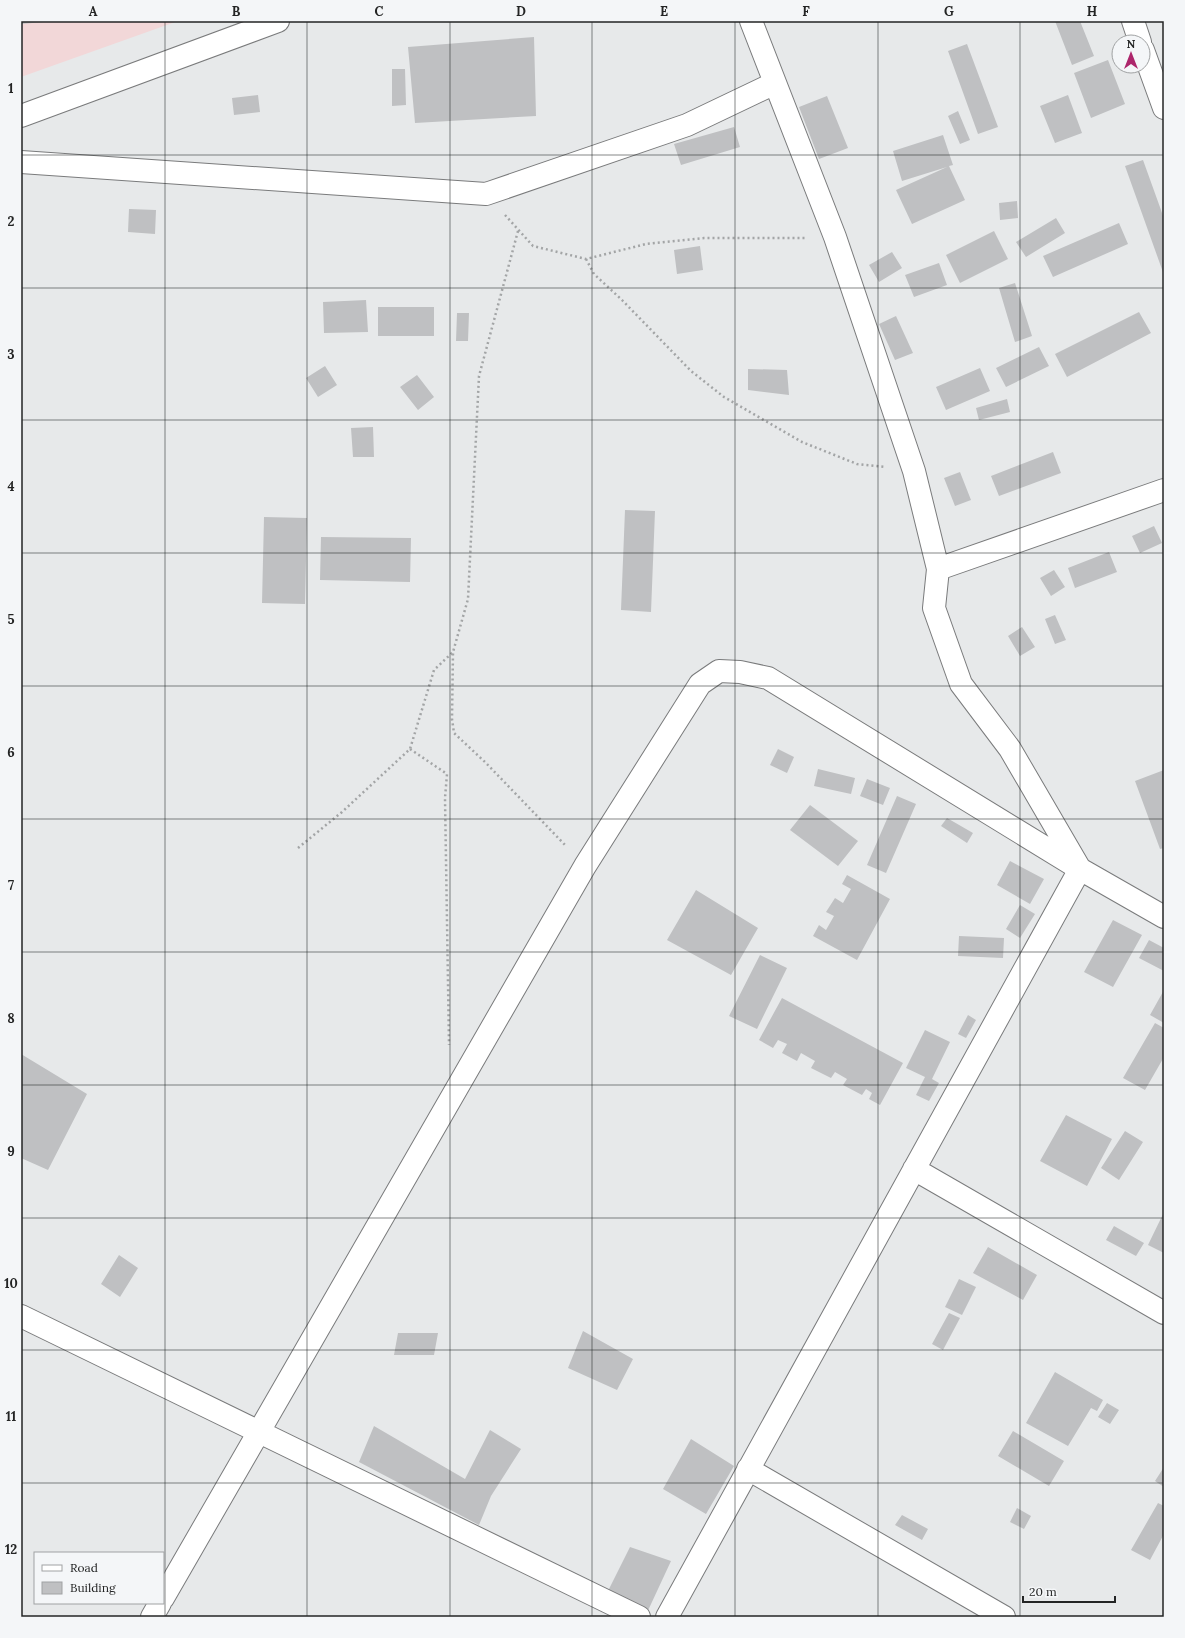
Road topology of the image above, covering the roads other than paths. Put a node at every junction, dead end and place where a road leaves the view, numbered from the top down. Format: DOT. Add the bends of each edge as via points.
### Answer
graph roads {
  1 [pos="278,21"];
  2 [pos="751,21"];
  3 [pos="1133,21"];
  4 [pos="1137,34"];
  5 [pos="1151,72"];
  6 [pos="775,83"];
  7 [pos="1163,105"];
  8 [pos="21,116"];
  9 [pos="21,162"];
  10 [pos="1164,490"];
  11 [pos="938,569"];
  12 [pos="1080,869"];
  13 [pos="1164,917"];
  14 [pos="914,1169"];
  15 [pos="1164,1313"];
  16 [pos="21,1316"];
  17 [pos="259,1432"];
  18 [pos="748,1469"];
  19 [pos="164,1596"];
  20 [pos="159,1604"];
  21 [pos="152,1617"];
  22 [pos="639,1617"];
  23 [pos="667,1617"];
  24 [pos="1004,1617"];
  1 -- 8 [label="street"];
  2 -- 6 [label="street"];
  3 -- 4 [label="street"];
  5 -- 7 [label="street"];
  6 -- 9 [label="street" via="687,125 486,194"];
  6 -- 11 [label="street" via="834,237 914,471"];
  10 -- 11 [label="street"];
  11 -- 12 [label="street" via="934,608 961,684 1010,749"];
  12 -- 13 [label="street"];
  12 -- 14 [label="street"];
  12 -- 17 [label="street" via="768,678 719,671 700,684 585,866"];
  14 -- 15 [label="street"];
  14 -- 18 [label="street"];
  16 -- 17 [label="street"];
  17 -- 19 [label="street"];
  17 -- 22 [label="street"];
  18 -- 23 [label="street"];
  18 -- 24 [label="street"];
  20 -- 21 [label="street"];
}
